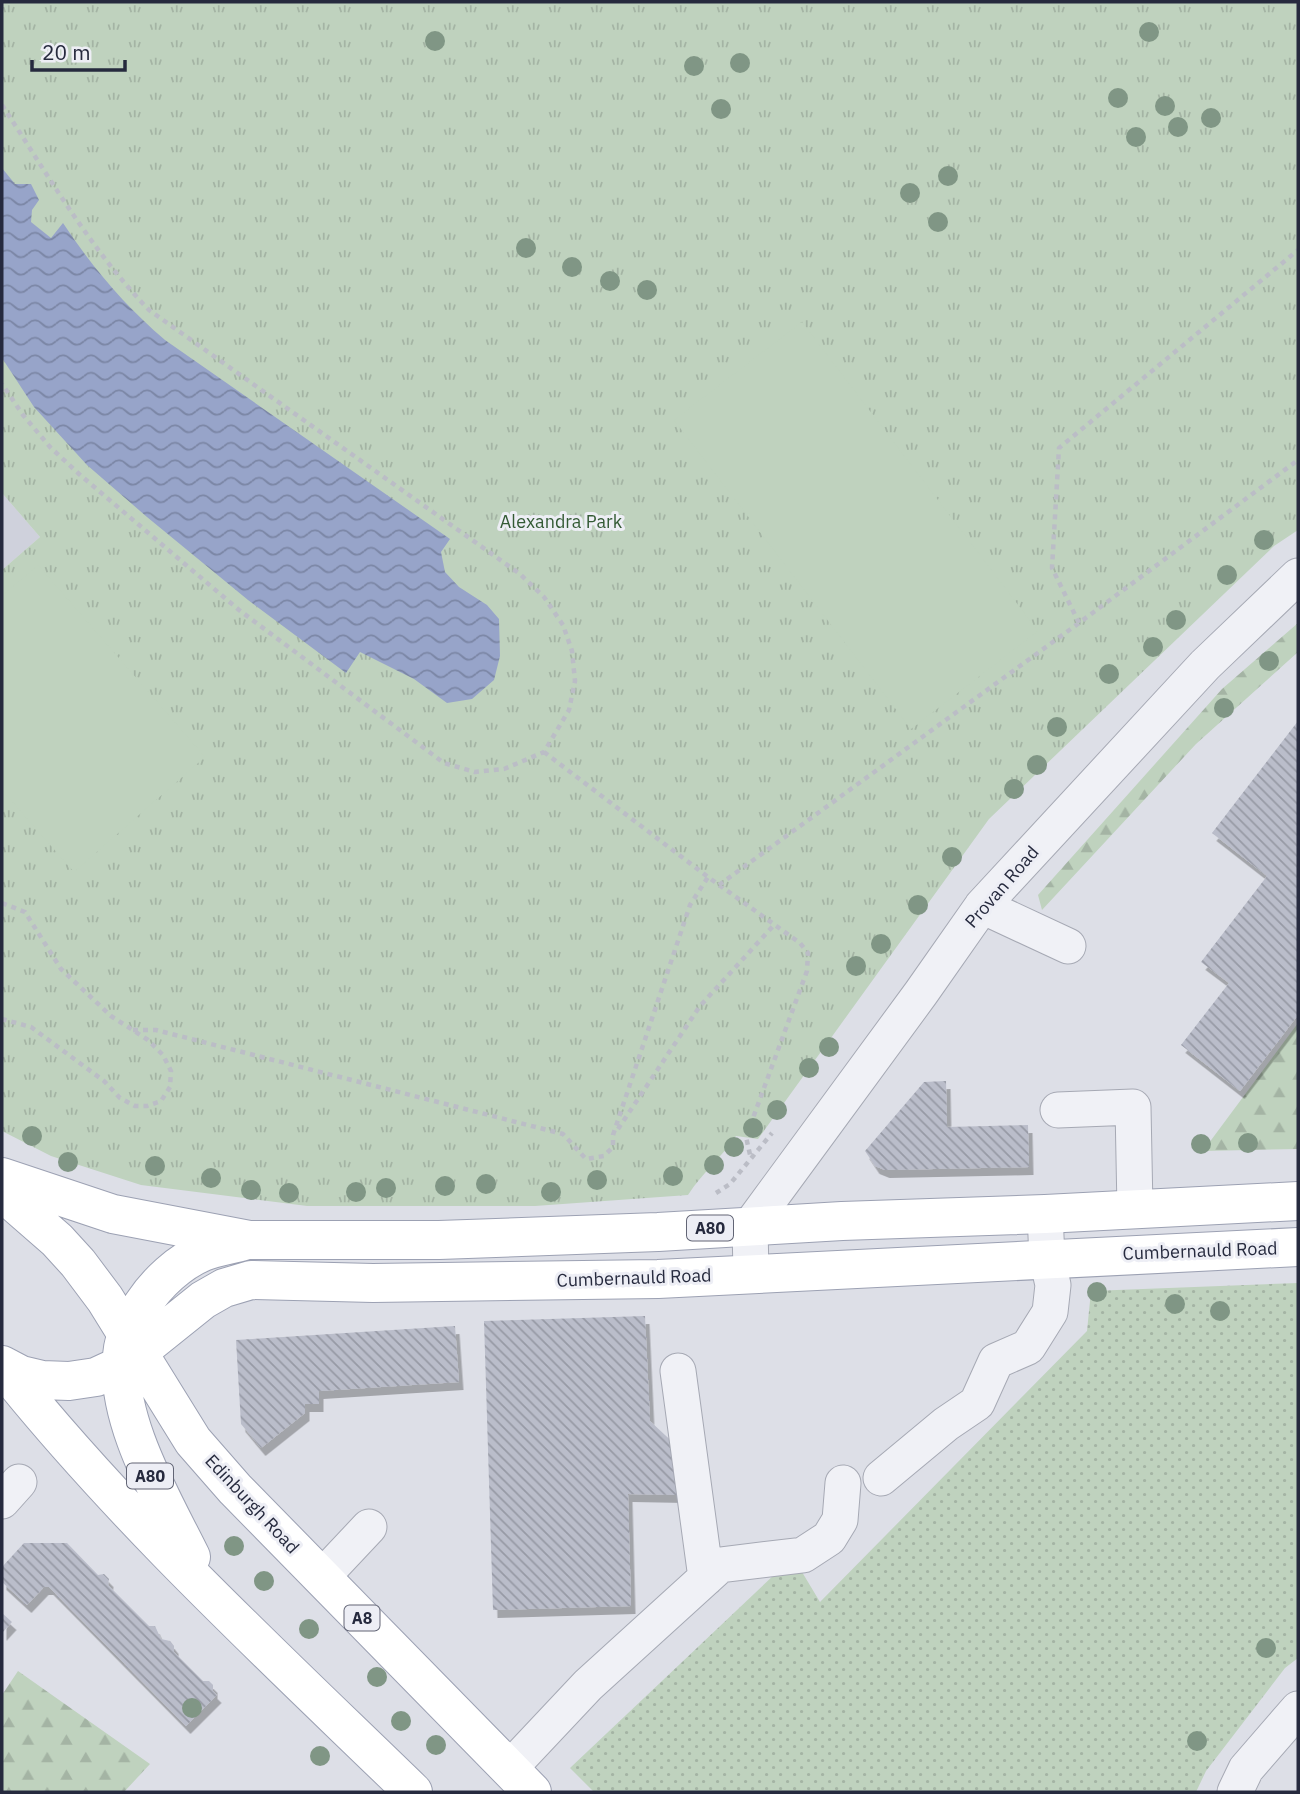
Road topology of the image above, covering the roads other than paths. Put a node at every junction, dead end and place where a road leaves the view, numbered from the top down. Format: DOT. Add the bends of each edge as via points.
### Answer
graph roads {
  1 [pos="1298,576"];
  2 [pos="982,906"];
  3 [pos="1068,946"];
  4 [pos="1058,1110"];
  5 [pos="2,1177"];
  6 [pos="2,1192"];
  7 [pos="1295,1201"];
  8 [pos="1153,1208"];
  9 [pos="1045,1214"];
  10 [pos="750,1226"];
  11 [pos="250,1240"];
  12 [pos="1298,1247"];
  13 [pos="1047,1258"];
  14 [pos="751,1274"];
  15 [pos="129,1351"];
  16 [pos="2,1366"];
  17 [pos="678,1371"];
  18 [pos="881,1478"];
  19 [pos="843,1483"];
  20 [pos="369,1527"];
  21 [pos="322,1577"];
  22 [pos="706,1578"];
  23 [pos="209,1594"];
  24 [pos="1298,1709"];
  25 [pos="521,1780"];
  26 [pos="1249,1785"];
  27 [pos="413,1792"];
  1 -- 2 [label="street, Provan Road" via="1205,665"];
  2 -- 3 [label="street"];
  2 -- 10 [label="street, Provan Road"];
  4 -- 8 [label="street" via="1133,1107"];
  5 -- 11 [label="main road, A80" via="113,1214"];
  6 -- 15 [label="main road, Edinburgh Road / A8" via="78,1263 105,1299"];
  7 -- 8 [label="main road, A80"];
  8 -- 9 [label="main road, A80"];
  9 -- 10 [label="main road, A80"];
  9 -- 13 [label="street"];
  10 -- 11 [label="main road, A80" via="453,1239"];
  10 -- 14 [label="street"];
  11 -- 15 [label="main road, A80" via="202,1252 179,1266 153,1290"];
  12 -- 13 [label="main road, Cumbernauld Road"];
  13 -- 14 [label="main road, Cumbernauld Road"];
  13 -- 18 [label="street" via="1053,1285 1050,1312 1028,1347 996,1361 977,1403"];
  14 -- 15 [label="main road, Cumbernauld Road" via="373,1283 251,1280 223,1288"];
  15 -- 16 [label="main road, Cumbernauld Road" via="96,1377 69,1381 42,1380"];
  15 -- 21 [label="main road, Edinburgh Road / A8" via="193,1441"];
  15 -- 23 [label="main road, A80" via="127,1409 144,1464"];
  16 -- 23 [label="main road" via="52,1428"];
  17 -- 22 [label="street"];
  19 -- 22 [label="street" via="840,1520 829,1538 803,1555 720,1565"];
  20 -- 21 [label="street"];
  21 -- 25 [label="main road, Edinburgh Road / A8"];
  22 -- 25 [label="street" via="588,1685"];
  23 -- 27 [label="main road"];
  24 -- 26 [label="street"];
}
